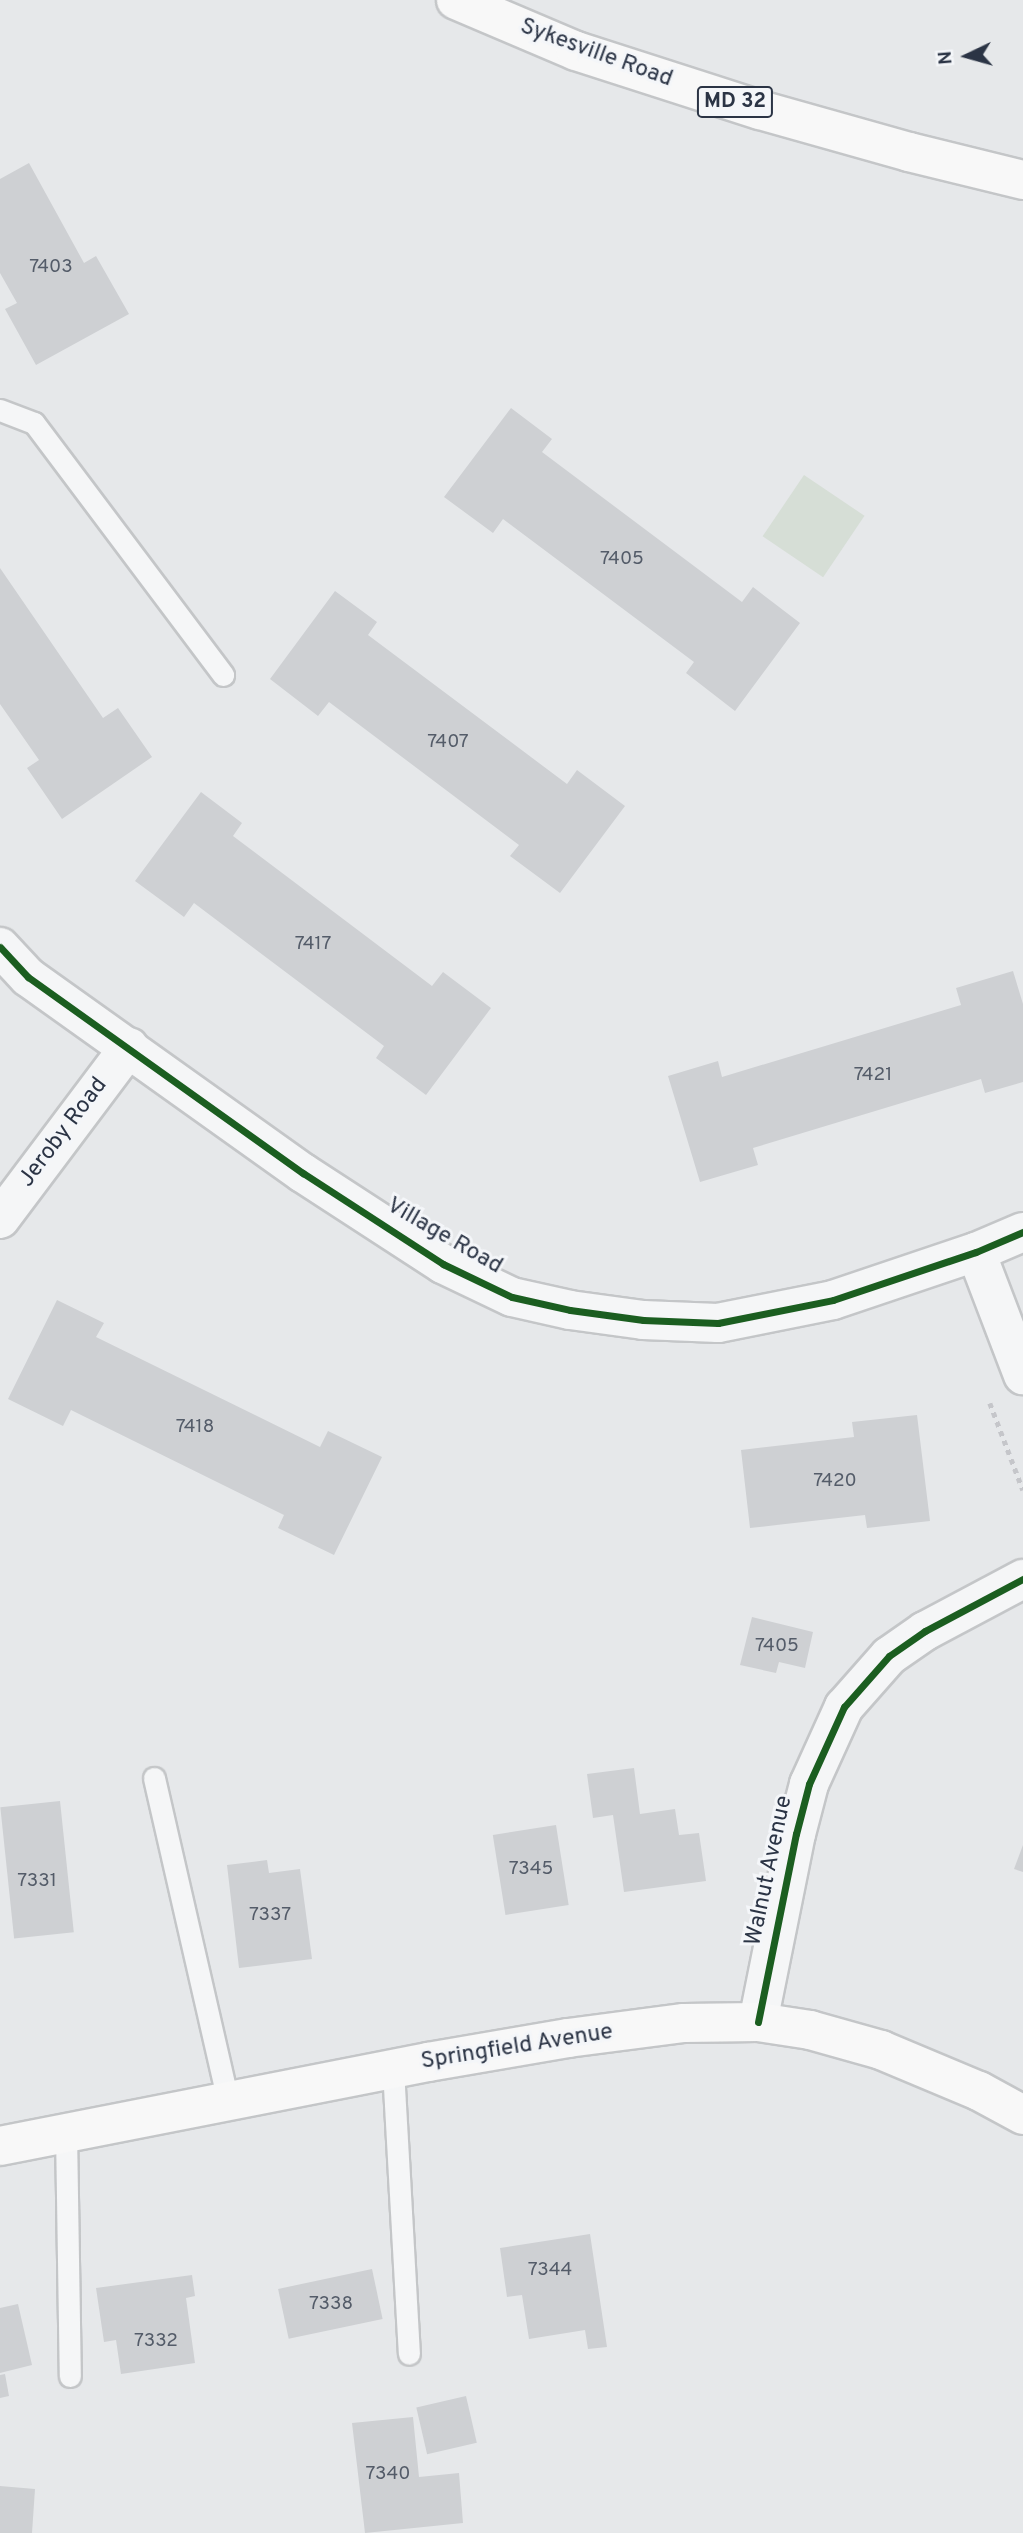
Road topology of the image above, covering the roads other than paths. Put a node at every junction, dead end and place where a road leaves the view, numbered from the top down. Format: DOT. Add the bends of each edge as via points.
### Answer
graph roads {
  1 [pos="456,0"];
  2 [pos="1023,180"];
  3 [pos="0,410"];
  4 [pos="223,675"];
  5 [pos="0,947"];
  6 [pos="129,1047"];
  7 [pos="0,1219"];
  8 [pos="1023,1232"];
  9 [pos="976,1252"];
  10 [pos="1023,1375"];
  11 [pos="1023,1579"];
  12 [pos="154,1778"];
  13 [pos="758,2022"];
  14 [pos="393,2069"];
  15 [pos="228,2101"];
  16 [pos="1023,2116"];
  17 [pos="66,2132"];
  18 [pos="0,2146"];
  19 [pos="409,2354"];
  20 [pos="70,2376"];
  1 -- 2 [label="main road, Sykesville Road / MD 32" via="576,51 760,110"];
  3 -- 4 [label="lane" via="34,423"];
  5 -- 6 [label="street, Village Road" via="28,977"];
  6 -- 7 [label="street, Jeroby Road"];
  6 -- 9 [label="street, Village Road" via="303,1173 443,1264 512,1297 643,1320 718,1323 833,1300"];
  8 -- 9 [label="street, Village Road"];
  9 -- 10 [label="street"];
  11 -- 13 [label="street, Walnut Avenue" via="925,1631 889,1656 844,1707 809,1784"];
  12 -- 15 [label="lane"];
  13 -- 14 [label="main road, Springfield Avenue" via="658,2026"];
  13 -- 16 [label="main road, Springfield Avenue" via="810,2030 881,2050 979,2091"];
  14 -- 15 [label="main road, Springfield Avenue"];
  14 -- 19 [label="lane"];
  15 -- 17 [label="main road, Springfield Avenue"];
  17 -- 18 [label="main road, Springfield Avenue"];
  17 -- 20 [label="lane"];
}
